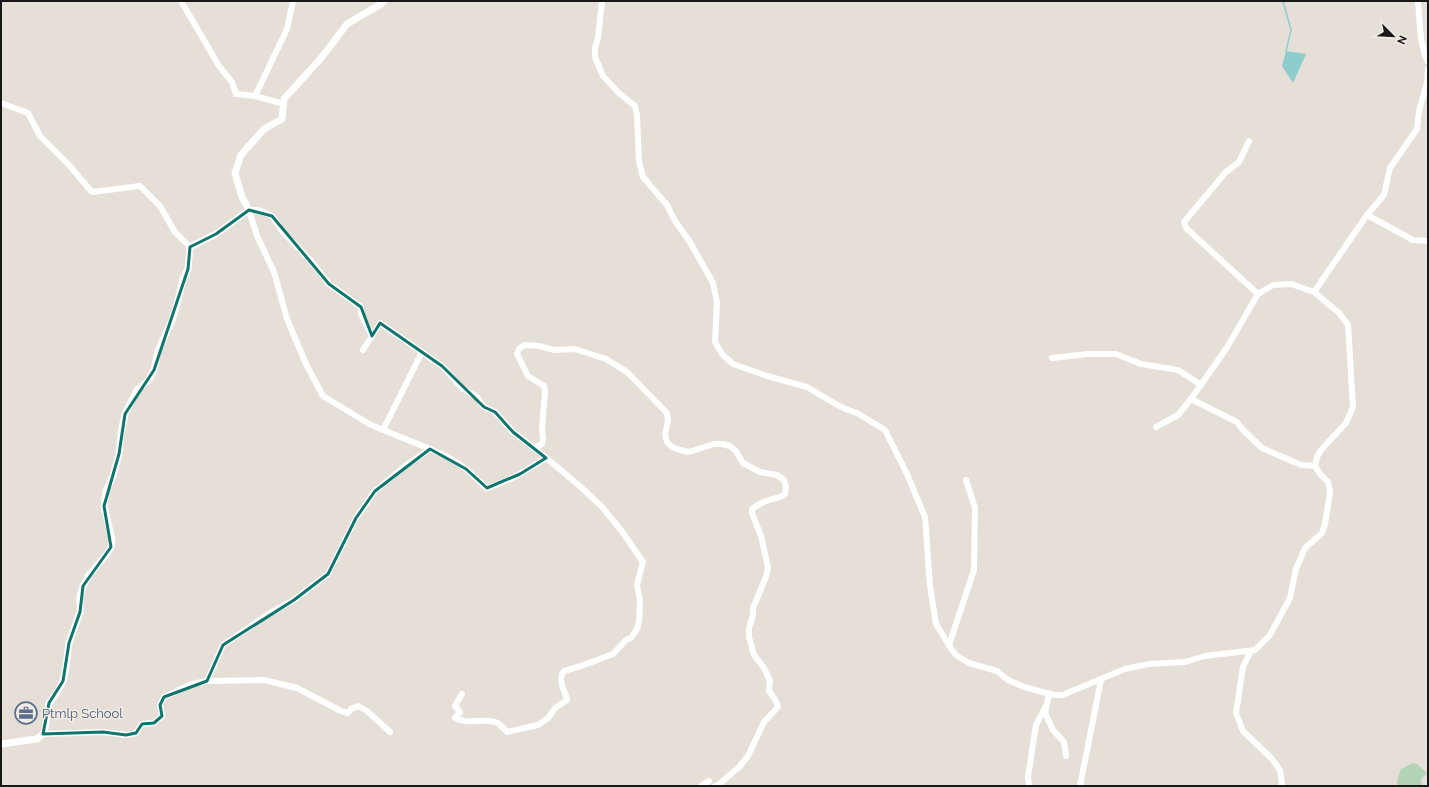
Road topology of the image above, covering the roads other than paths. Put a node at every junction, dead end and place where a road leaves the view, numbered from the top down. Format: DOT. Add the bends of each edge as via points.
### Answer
graph roads {
  1 [pos="181,1"];
  2 [pos="293,1"];
  3 [pos="384,1"];
  4 [pos="602,1"];
  5 [pos="1418,1"];
  6 [pos="1428,62"];
  7 [pos="1428,69"];
  8 [pos="255,96"];
  9 [pos="1,103"];
  10 [pos="284,104"];
  11 [pos="1249,141"];
  12 [pos="249,210"];
  13 [pos="1367,215"];
  14 [pos="1428,241"];
  15 [pos="190,247"];
  16 [pos="1314,292"];
  17 [pos="1258,294"];
  18 [pos="372,336"];
  19 [pos="363,350"];
  20 [pos="422,352"];
  21 [pos="1052,358"];
  22 [pos="1201,385"];
  23 [pos="1191,399"];
  24 [pos="1156,427"];
  25 [pos="383,430"];
  26 [pos="534,448"];
  27 [pos="430,449"];
  28 [pos="546,458"];
  29 [pos="1315,466"];
  30 [pos="966,480"];
  31 [pos="949,644"];
  32 [pos="1251,651"];
  33 [pos="1101,680"];
  34 [pos="207,681"];
  35 [pos="1049,693"];
  36 [pos="462,694"];
  37 [pos="1045,708"];
  38 [pos="390,732"];
  39 [pos="43,734"];
  40 [pos="1,744"];
  41 [pos="1066,756"];
  42 [pos="709,781"];
  43 [pos="701,786"];
  44 [pos="715,786"];
  45 [pos="1028,786"];
  46 [pos="1080,786"];
  47 [pos="1281,786"];
  1 -- 8 [label="street" via="219,66 232,82 236,94"];
  2 -- 8 [label="street" via="287,30"];
  3 -- 10 [label="main road" via="347,24 284,99"];
  4 -- 31 [label="street" via="595,57 603,76 635,106 639,162 643,176 667,205 713,283 718,302 715,342 722,354 733,364 807,387 885,430 925,517 930,586 936,624"];
  5 -- 6 [label="street" via="1422,44"];
  7 -- 13 [label="street" via="1417,129 1390,168 1384,195"];
  8 -- 10 [label="street"];
  9 -- 15 [label="street" via="28,113 40,136 92,192 140,186 160,206 175,232"];
  10 -- 12 [label="main road" via="282,119 264,129 241,155 235,173"];
  11 -- 17 [label="street" via="1239,162 1226,172 1184,222 1186,228"];
  12 -- 15 [label="main road" via="216,234"];
  12 -- 18 [label="street" via="258,210 272,216 329,284 361,307 361,314"];
  12 -- 25 [label="street" via="257,236 274,272 287,319 323,396"];
  13 -- 14 [label="street" via="1414,240"];
  13 -- 16 [label="street"];
  15 -- 39 [label="main road" via="190,264 182,279 177,304 158,351 154,370 148,381 137,390 125,414 119,454 106,491 104,506 112,540 111,547 83,586 80,612 70,643 63,681 49,703"];
  16 -- 17 [label="street" via="1291,284 1273,285"];
  16 -- 29 [label="street" via="1339,313 1348,325 1353,407 1346,423 1321,450"];
  17 -- 22 [label="street" via="1226,349"];
  18 -- 19 [label="street"];
  18 -- 20 [label="street" via="380,323"];
  20 -- 25 [label="street"];
  20 -- 26 [label="street" via="442,366 484,407 496,412 513,432"];
  21 -- 22 [label="street" via="1116,354 1140,364 1178,370"];
  22 -- 23 [label="street"];
  23 -- 24 [label="street" via="1178,415"];
  23 -- 29 [label="street" via="1237,422 1262,448 1301,465"];
  25 -- 27 [label="street"];
  26 -- 28 [label="street"];
  26 -- 44 [label="street" via="542,444 543,440 545,390 544,386 528,376 520,361 518,349 524,345 554,350 575,349 606,359 627,372 667,413 665,435 672,447 689,452 714,444 730,446 743,463 784,480 785,494 752,509 768,567 753,608 749,637 754,655 770,681 769,691 778,707 764,722 748,756 739,767"];
  27 -- 28 [label="street" via="466,469 486,488 520,474"];
  27 -- 34 [label="street" via="375,491 356,518 328,574 294,600 223,645"];
  28 -- 36 [label="street" via="602,507 643,562 637,585 640,611 637,629 613,654 564,670 561,674 567,700 538,725 507,732 496,722 461,721 455,718 460,712 455,706"];
  29 -- 32 [label="street" via="1328,482 1330,492 1322,533 1303,552 1296,569 1290,598 1270,635"];
  30 -- 31 [label="street" via="975,508 974,570"];
  31 -- 35 [label="street" via="956,655 969,663 991,668 1024,687"];
  32 -- 33 [label="street" via="1205,656 1185,662 1149,664 1125,669"];
  32 -- 47 [label="street" via="1243,667 1236,713 1243,731 1280,770"];
  33 -- 35 [label="street" via="1062,694"];
  33 -- 46 [label="street"];
  34 -- 38 [label="street" via="264,680 297,688 341,711 348,713 358,706"];
  34 -- 39 [label="street" via="192,684 164,697 160,705 162,716 154,723 142,724 136,733 126,736 103,732"];
  35 -- 37 [label="street"];
  37 -- 41 [label="street" via="1053,730 1064,742"];
  37 -- 45 [label="street" via="1036,725"];
  39 -- 40 [label="main road" via="37,738"];
  42 -- 43 [label="street"];
}
